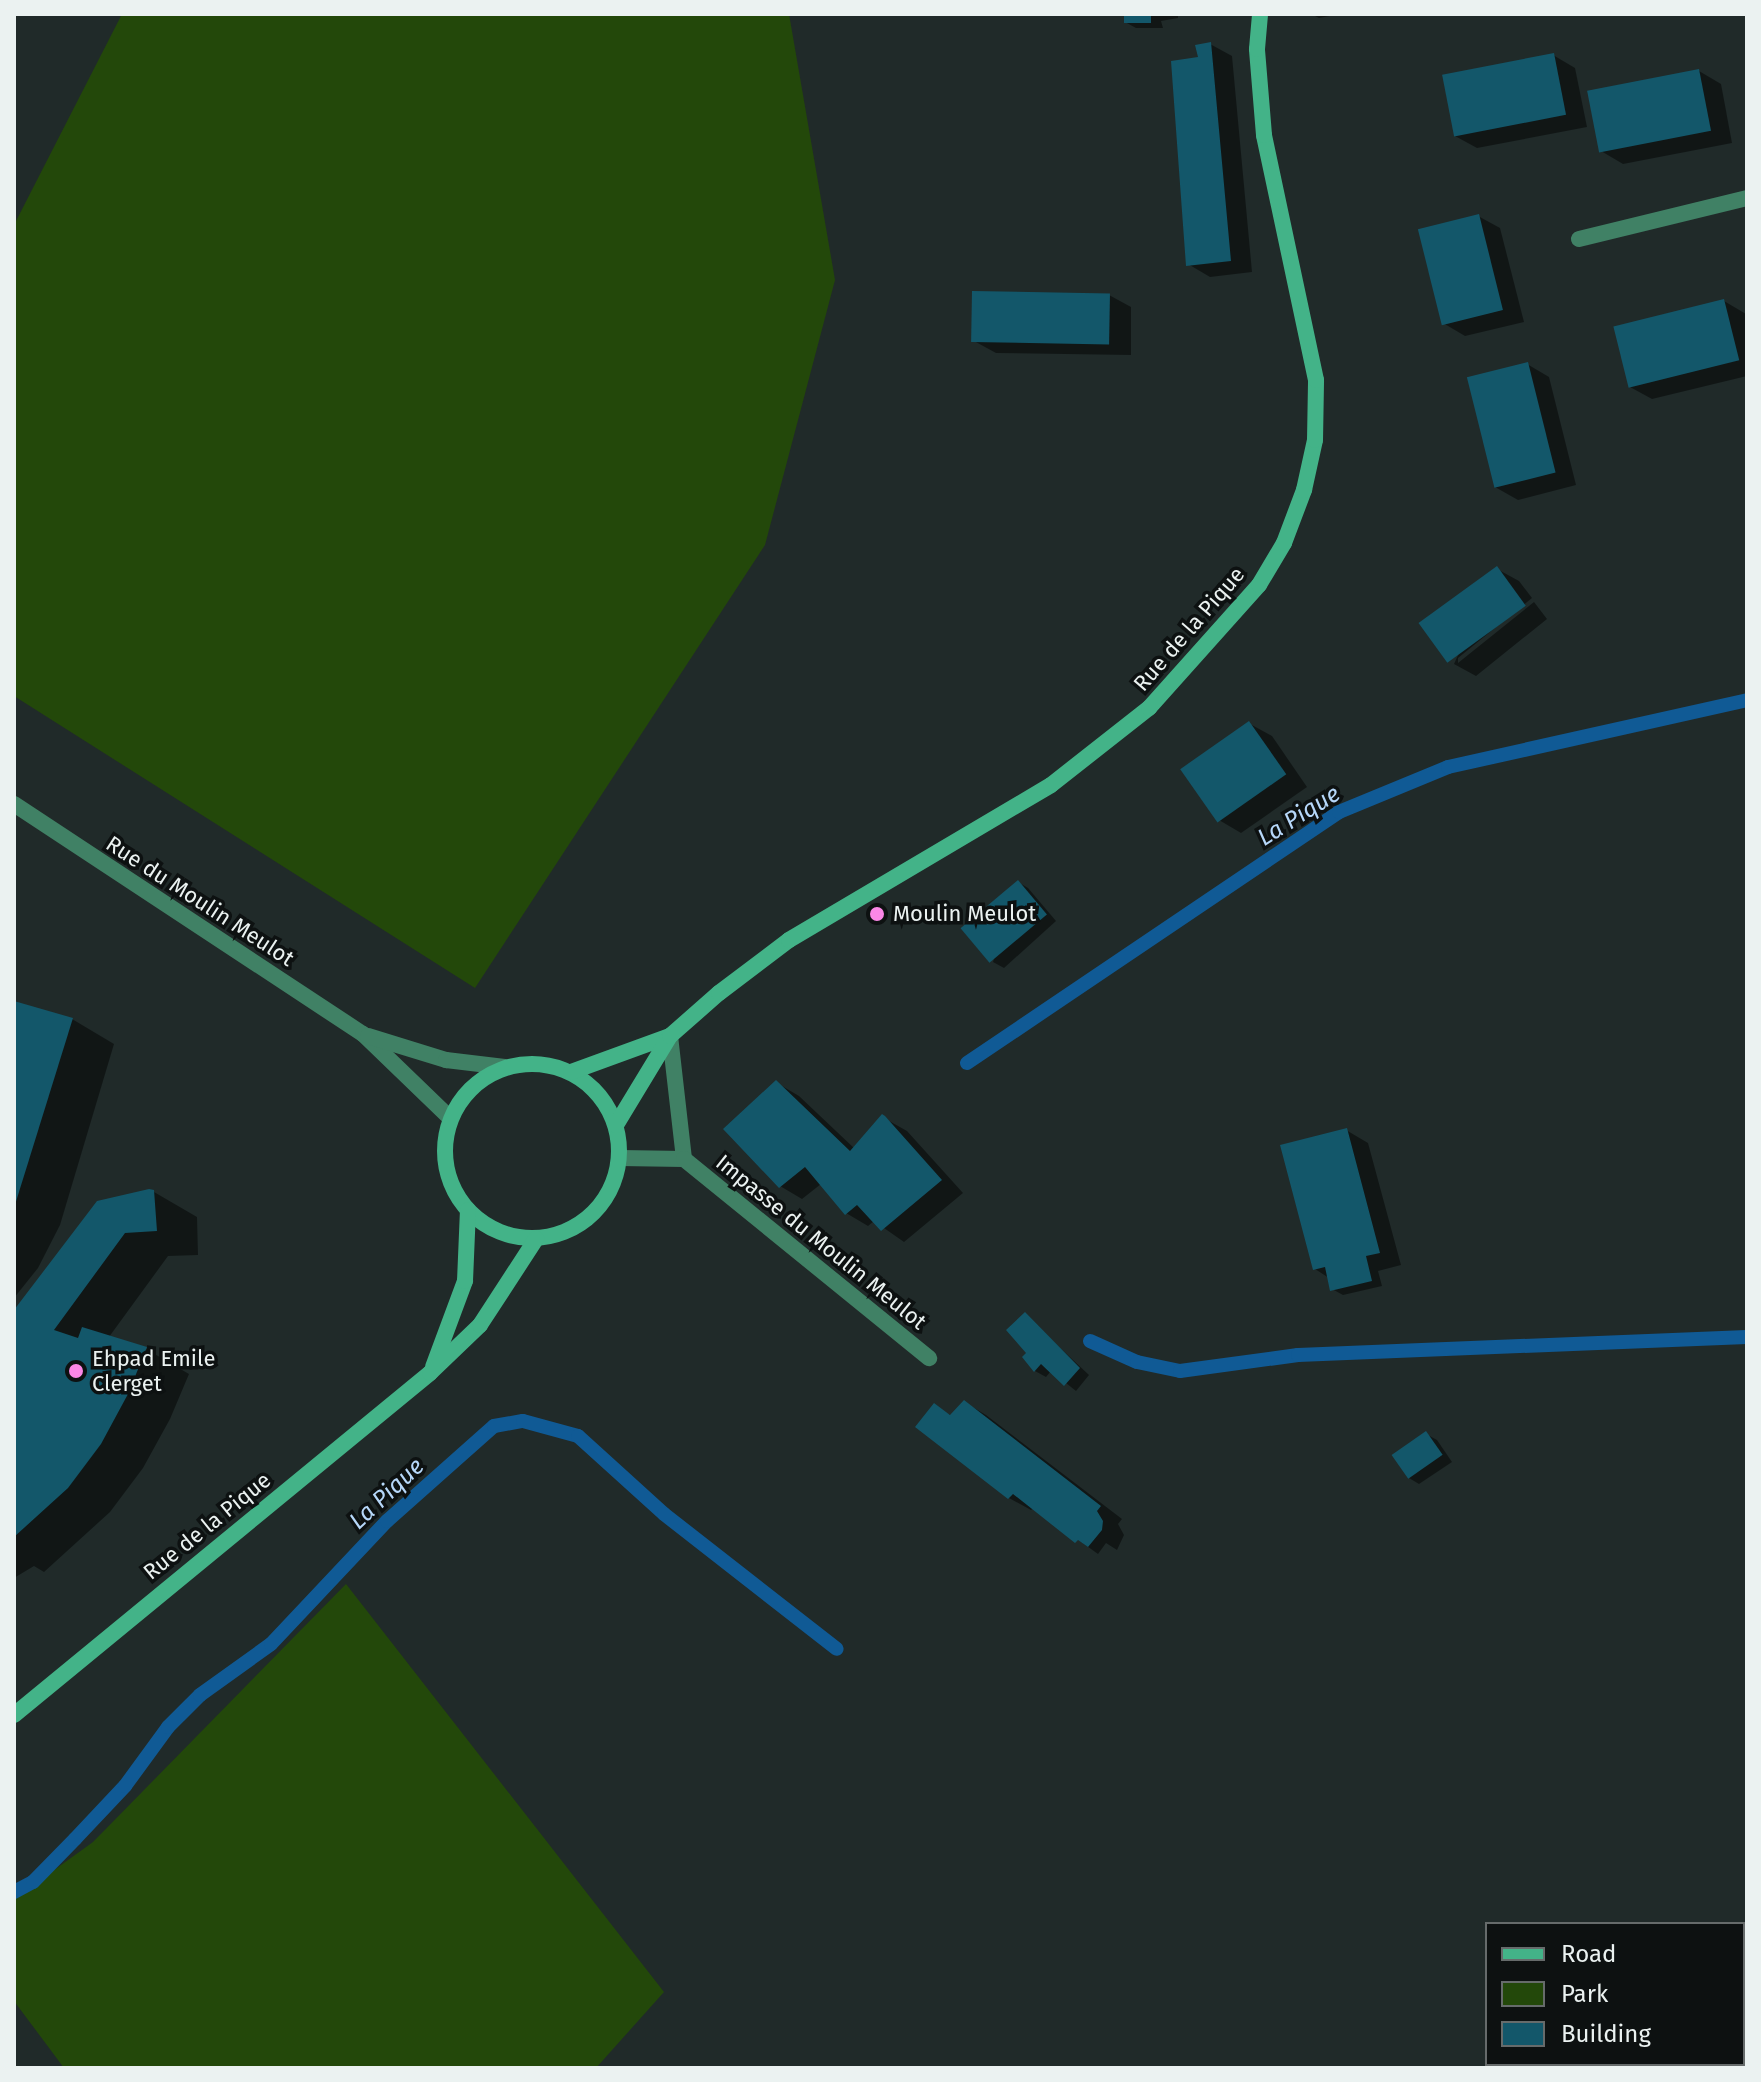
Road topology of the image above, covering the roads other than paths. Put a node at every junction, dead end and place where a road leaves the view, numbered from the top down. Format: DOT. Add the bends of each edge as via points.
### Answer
graph roads {
  1 [pos="1260,14"];
  2 [pos="1747,198"];
  3 [pos="1579,239"];
  4 [pos="14,804"];
  5 [pos="363,1034"];
  6 [pos="670,1036"];
  7 [pos="505,1067"];
  8 [pos="571,1072"];
  9 [pos="450,1118"];
  10 [pos="616,1125"];
  11 [pos="620,1158"];
  12 [pos="684,1159"];
  13 [pos="468,1210"];
  14 [pos="536,1239"];
  15 [pos="929,1358"];
  16 [pos="430,1373"];
  17 [pos="14,1715"];
  1 -- 6 [label="street, Rue de la Pique" via="1257,49 1264,135 1316,380 1315,440 1284,543 1259,585 1149,708 1051,785 789,940"];
  2 -- 3 [label="street"];
  4 -- 5 [label="street, Rue du Moulin Meulot"];
  5 -- 7 [label="street, Rue du Moulin Meulot" via="446,1060"];
  5 -- 9 [label="street, Rue du Moulin Meulot"];
  6 -- 8 [label="street, Rue de la Pique"];
  6 -- 10 [label="street, Rue de la Pique"];
  6 -- 12 [label="street, Impasse du Moulin Meulot"];
  7 -- 8 [label="street" via="528,1063"];
  7 -- 9 [label="street" via="482,1078"];
  8 -- 10 [label="street" via="591,1085"];
  9 -- 13 [label="street" via="446,1167 453,1190"];
  10 -- 11 [label="street"];
  11 -- 12 [label="street, Impasse du Moulin Meulot"];
  11 -- 14 [label="street" via="601,1205 561,1234"];
  12 -- 15 [label="street, Impasse du Moulin Meulot"];
  13 -- 14 [label="street" via="510,1236"];
  13 -- 16 [label="street, Rue de la Pique" via="465,1281"];
  14 -- 16 [label="street, Rue de la Pique" via="480,1325"];
  16 -- 17 [label="street, Rue de la Pique"];
}
